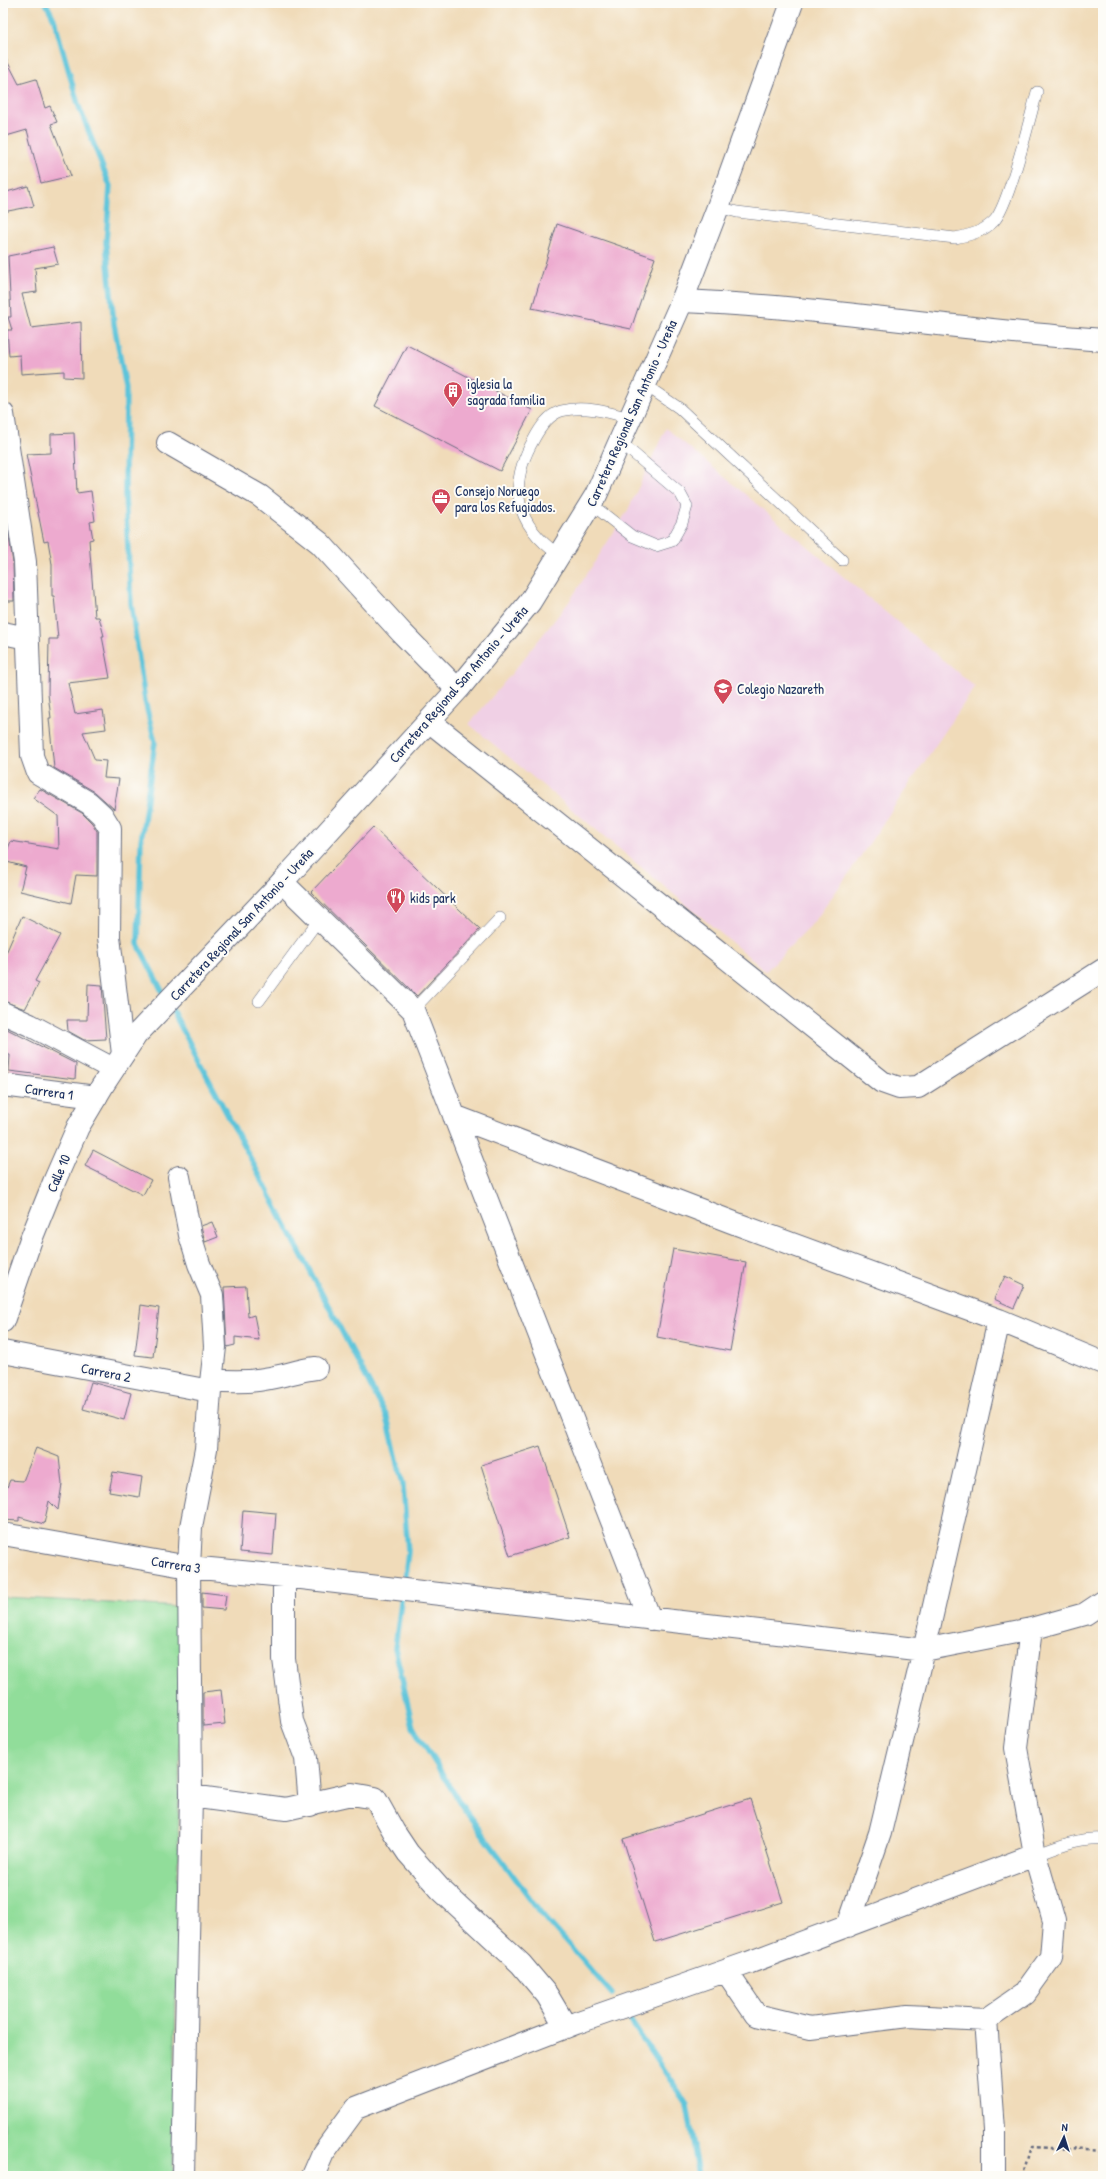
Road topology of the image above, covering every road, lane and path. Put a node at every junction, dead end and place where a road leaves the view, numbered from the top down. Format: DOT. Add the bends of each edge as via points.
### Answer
graph roads {
  1 [pos="792,3"];
  2 [pos="1037,92"];
  3 [pos="718,207"];
  4 [pos="682,301"];
  5 [pos="1103,340"];
  6 [pos="645,385"];
  7 [pos="3,414"];
  8 [pos="630,418"];
  9 [pos="620,442"];
  10 [pos="168,443"];
  11 [pos="6,456"];
  12 [pos="591,504"];
  13 [pos="559,555"];
  14 [pos="842,560"];
  15 [pos="3,633"];
  16 [pos="27,638"];
  17 [pos="457,690"];
  18 [pos="429,722"];
  19 [pos="282,882"];
  20 [pos="320,918"];
  21 [pos="500,918"];
  22 [pos="1103,970"];
  23 [pos="259,1001"];
  24 [pos="413,1010"];
  25 [pos="3,1013"];
  26 [pos="136,1035"];
  27 [pos="118,1062"];
  28 [pos="3,1085"];
  29 [pos="96,1097"];
  30 [pos="454,1116"];
  31 [pos="179,1177"];
  32 [pos="999,1320"];
  33 [pos="3,1321"];
  34 [pos="3,1352"];
  35 [pos="1103,1363"];
  36 [pos="316,1368"];
  37 [pos="211,1385"];
  38 [pos="3,1534"];
  39 [pos="189,1567"];
  40 [pos="284,1576"];
  41 [pos="1103,1602"];
  42 [pos="650,1619"];
  43 [pos="1031,1630"];
  44 [pos="924,1650"];
  45 [pos="192,1796"];
  46 [pos="310,1805"];
  47 [pos="1103,1839"];
  48 [pos="1035,1855"];
  49 [pos="848,1926"];
  50 [pos="726,1971"];
  51 [pos="986,2020"];
  52 [pos="566,2027"];
  53 [pos="1103,2151"];
  54 [pos="1024,2175"];
  55 [pos="183,2176"];
  56 [pos="313,2176"];
  57 [pos="994,2176"];
  58 [pos="1016,2176"];
  1 -- 3 [label="street, Carretera Regional San Antonio - Ureña"];
  2 -- 3 [label="lane" via="1006,199 995,220 978,233 955,238 737,212"];
  3 -- 4 [label="street, Carretera Regional San Antonio - Ureña"];
  4 -- 5 [label="street" via="840,312 1032,335"];
  4 -- 6 [label="street, Carretera Regional San Antonio - Ureña"];
  6 -- 8 [label="street, Carretera Regional San Antonio - Ureña"];
  6 -- 14 [label="lane" via="679,408"];
  7 -- 11 [label="street"];
  8 -- 9 [label="street, Carretera Regional San Antonio - Ureña"];
  8 -- 13 [label="lane" via="583,408 560,412 542,424 526,452 520,475 518,499 527,523 543,543"];
  9 -- 12 [label="street, Carretera Regional San Antonio - Ureña"];
  9 -- 12 [label="lane" via="680,493 686,506 682,523 672,540 656,546 632,536"];
  10 -- 17 [label="street" via="260,496 320,543"];
  11 -- 16 [label="street" via="25,562"];
  12 -- 13 [label="street, Carretera Regional San Antonio - Ureña"];
  13 -- 17 [label="street, Carretera Regional San Antonio - Ureña" via="530,602"];
  15 -- 16 [label="street"];
  16 -- 27 [label="street" via="34,764 38,773 89,802 110,828 109,937"];
  17 -- 18 [label="street, Carretera Regional San Antonio - Ureña"];
  18 -- 19 [label="street, Carretera Regional San Antonio - Ureña"];
  18 -- 22 [label="street" via="882,1082 899,1088 918,1087"];
  19 -- 20 [label="street"];
  19 -- 26 [label="street, Carretera Regional San Antonio - Ureña"];
  20 -- 23 [label="lane"];
  20 -- 24 [label="street"];
  21 -- 24 [label="lane"];
  24 -- 30 [label="street"];
  25 -- 27 [label="street"];
  26 -- 27 [label="street, Calle 10"];
  27 -- 29 [label="street, Calle 10"];
  28 -- 29 [label="street, Carrera 1"];
  29 -- 33 [label="street, Calle 10" via="78,1127 54,1182"];
  30 -- 32 [label="street"];
  30 -- 42 [label="street"];
  31 -- 37 [label="street" via="190,1234 212,1295 215,1347"];
  32 -- 35 [label="street"];
  32 -- 44 [label="street"];
  34 -- 37 [label="street, Carrera 2"];
  36 -- 37 [label="street, Carrera 2" via="271,1378"];
  37 -- 39 [label="street" via="206,1449 191,1527"];
  38 -- 39 [label="street, Carrera 3"];
  39 -- 40 [label="street, Carrera 3"];
  39 -- 45 [label="street"];
  40 -- 42 [label="street, Carrera 3"];
  40 -- 46 [label="street" via="284,1659 292,1721 306,1758"];
  41 -- 43 [label="street, Carrera 3" via="1085,1614"];
  42 -- 44 [label="street, Carrera 3"];
  43 -- 44 [label="street, Carrera 3"];
  43 -- 48 [label="street" via="1016,1748"];
  44 -- 49 [label="street" via="880,1833"];
  45 -- 46 [label="street" via="286,1809"];
  45 -- 55 [label="street"];
  46 -- 52 [label="street" via="330,1797 352,1794 375,1798 408,1853 441,1890 521,1964 547,1995"];
  47 -- 48 [label="lane" via="1091,1838"];
  48 -- 49 [label="street"];
  48 -- 51 [label="street" via="1054,1921 1051,1957 1025,1993"];
  49 -- 50 [label="street"];
  50 -- 51 [label="street" via="756,2015 810,2028 908,2016"];
  50 -- 52 [label="street"];
  51 -- 57 [label="street" via="994,2129"];
  52 -- 56 [label="street" via="356,2108 323,2153"];
  53 -- 54 [label="path" via="1032,2147"];
  54 -- 58 [label="path"];
}
